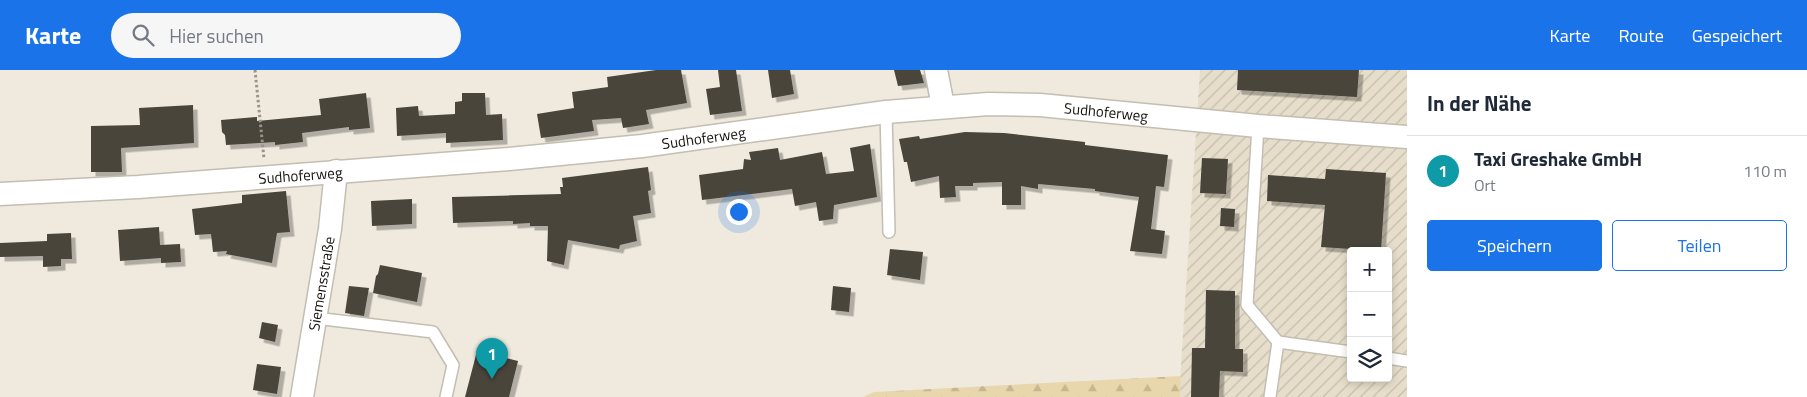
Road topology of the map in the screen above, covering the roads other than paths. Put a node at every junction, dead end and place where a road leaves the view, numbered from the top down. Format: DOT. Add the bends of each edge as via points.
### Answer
graph roads {
  1 [pos="936,70"];
  2 [pos="943,106"];
  3 [pos="886,112"];
  4 [pos="1258,126"];
  5 [pos="1407,137"];
  6 [pos="336,171"];
  7 [pos="0,194"];
  8 [pos="889,232"];
  9 [pos="315,318"];
  10 [pos="1278,342"];
  11 [pos="1347,351"];
  12 [pos="1392,359"];
  13 [pos="1407,361"];
  14 [pos="302,397"];
  15 [pos="446,397"];
  16 [pos="1270,397"];
  1 -- 2 [label="street"];
  2 -- 3 [label="street, Sudhoferweg"];
  2 -- 4 [label="street, Sudhoferweg" via="1040,105"];
  3 -- 6 [label="street, Sudhoferweg" via="642,146"];
  3 -- 8 [label="lane"];
  4 -- 5 [label="street, Sudhoferweg"];
  4 -- 10 [label="lane" via="1247,305"];
  6 -- 7 [label="street, Sudhoferweg"];
  6 -- 9 [label="street, Siemensstraße"];
  9 -- 14 [label="street, Siemensstraße"];
  9 -- 15 [label="lane" via="433,332 452,365"];
  10 -- 11 [label="lane"];
  10 -- 16 [label="lane"];
  12 -- 13 [label="lane"];
}
